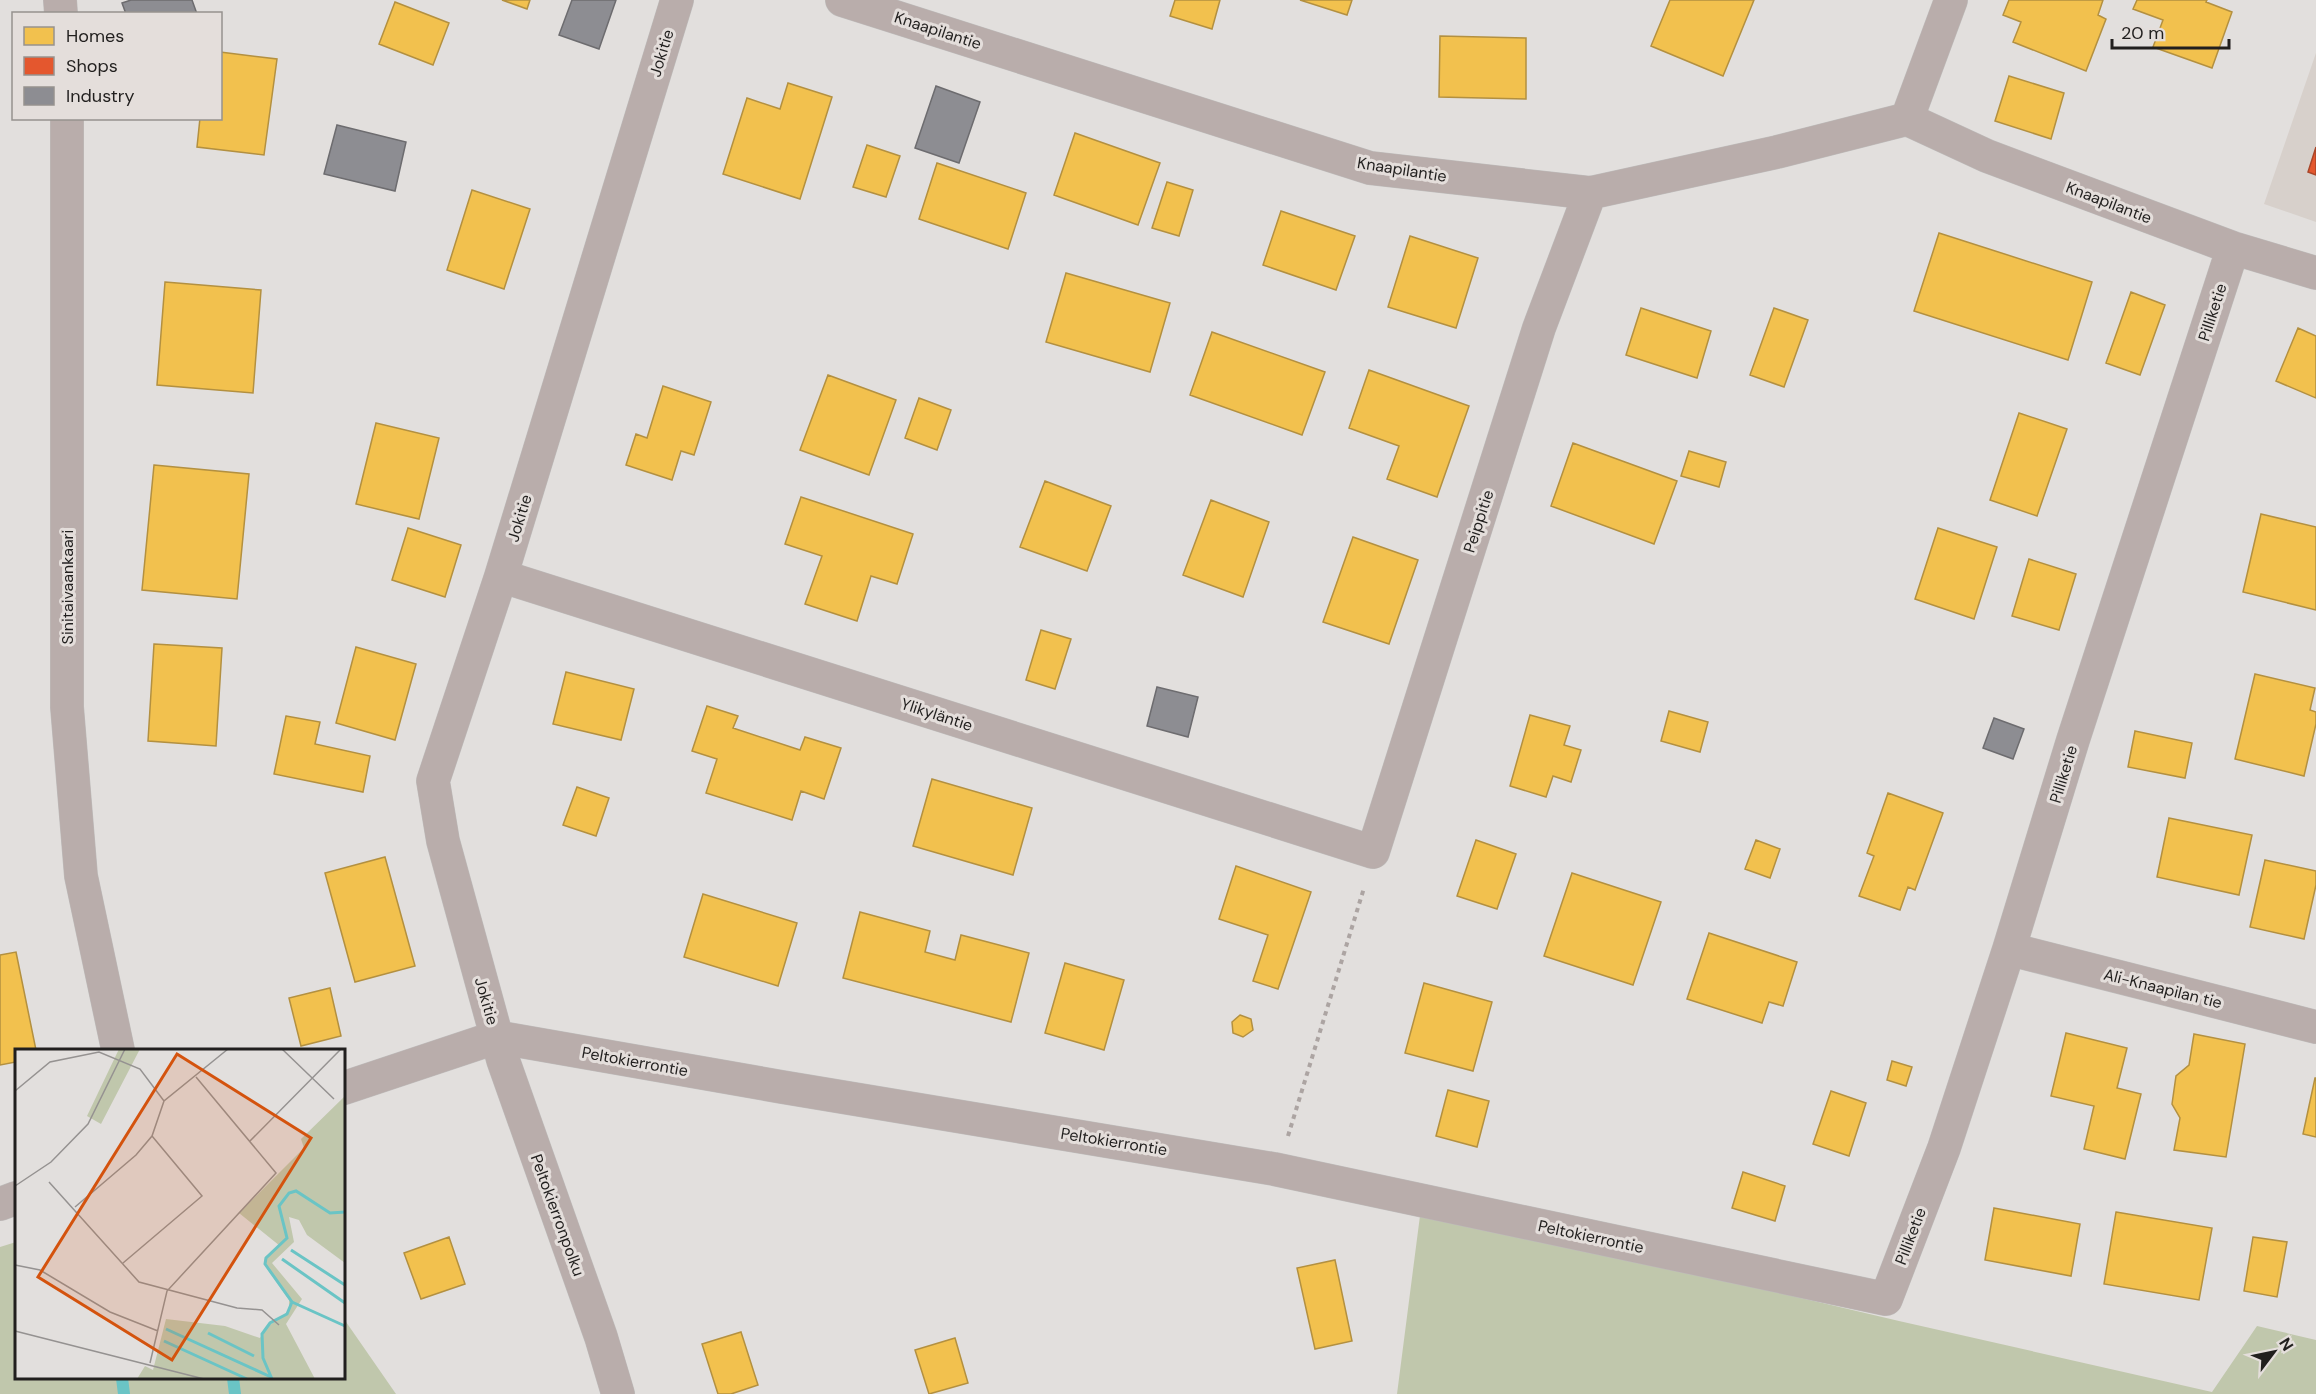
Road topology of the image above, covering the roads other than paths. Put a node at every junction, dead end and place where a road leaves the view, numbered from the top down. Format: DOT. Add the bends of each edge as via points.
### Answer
graph roads {
  1 [pos="677,0"];
  2 [pos="842,0"];
  3 [pos="1951,0"];
  4 [pos="1907,119"];
  5 [pos="67,120"];
  6 [pos="1590,193"];
  7 [pos="2233,248"];
  8 [pos="2316,273"];
  9 [pos="501,576"];
  10 [pos="1373,852"];
  11 [pos="2009,949"];
  12 [pos="2316,1027"];
  13 [pos="497,1037"];
  14 [pos="118,1049"];
  15 [pos="345,1088"];
  16 [pos="15,1198"];
  17 [pos="0,1204"];
  18 [pos="1886,1299"];
  19 [pos="618,1394"];
  1 -- 9 [label="street, Jokitie"];
  2 -- 6 [label="street, Knaapilantie" via="1370,168"];
  3 -- 4 [label="street"];
  4 -- 6 [label="street, Knaapilantie" via="1777,153"];
  4 -- 7 [label="street, Knaapilantie" via="1987,156"];
  5 -- 14 [label="street, Sinitaivaankaari" via="67,707 81,876"];
  6 -- 10 [label="street, Peippitie" via="1539,328"];
  7 -- 8 [label="street, Knaapilantie"];
  7 -- 11 [label="street, Pilliketie"];
  9 -- 10 [label="street, Ylikyläntie"];
  9 -- 13 [label="street, Jokitie" via="433,781 446,852"];
  11 -- 12 [label="street, Ali-Knaapilan tie"];
  11 -- 18 [label="street, Pilliketie" via="1944,1148"];
  13 -- 15 [label="street, Peltokierrontie"];
  13 -- 18 [label="street, Peltokierrontie" via="1274,1169"];
  13 -- 19 [label="street, Peltokierronpolku"];
  16 -- 17 [label="street"];
}
